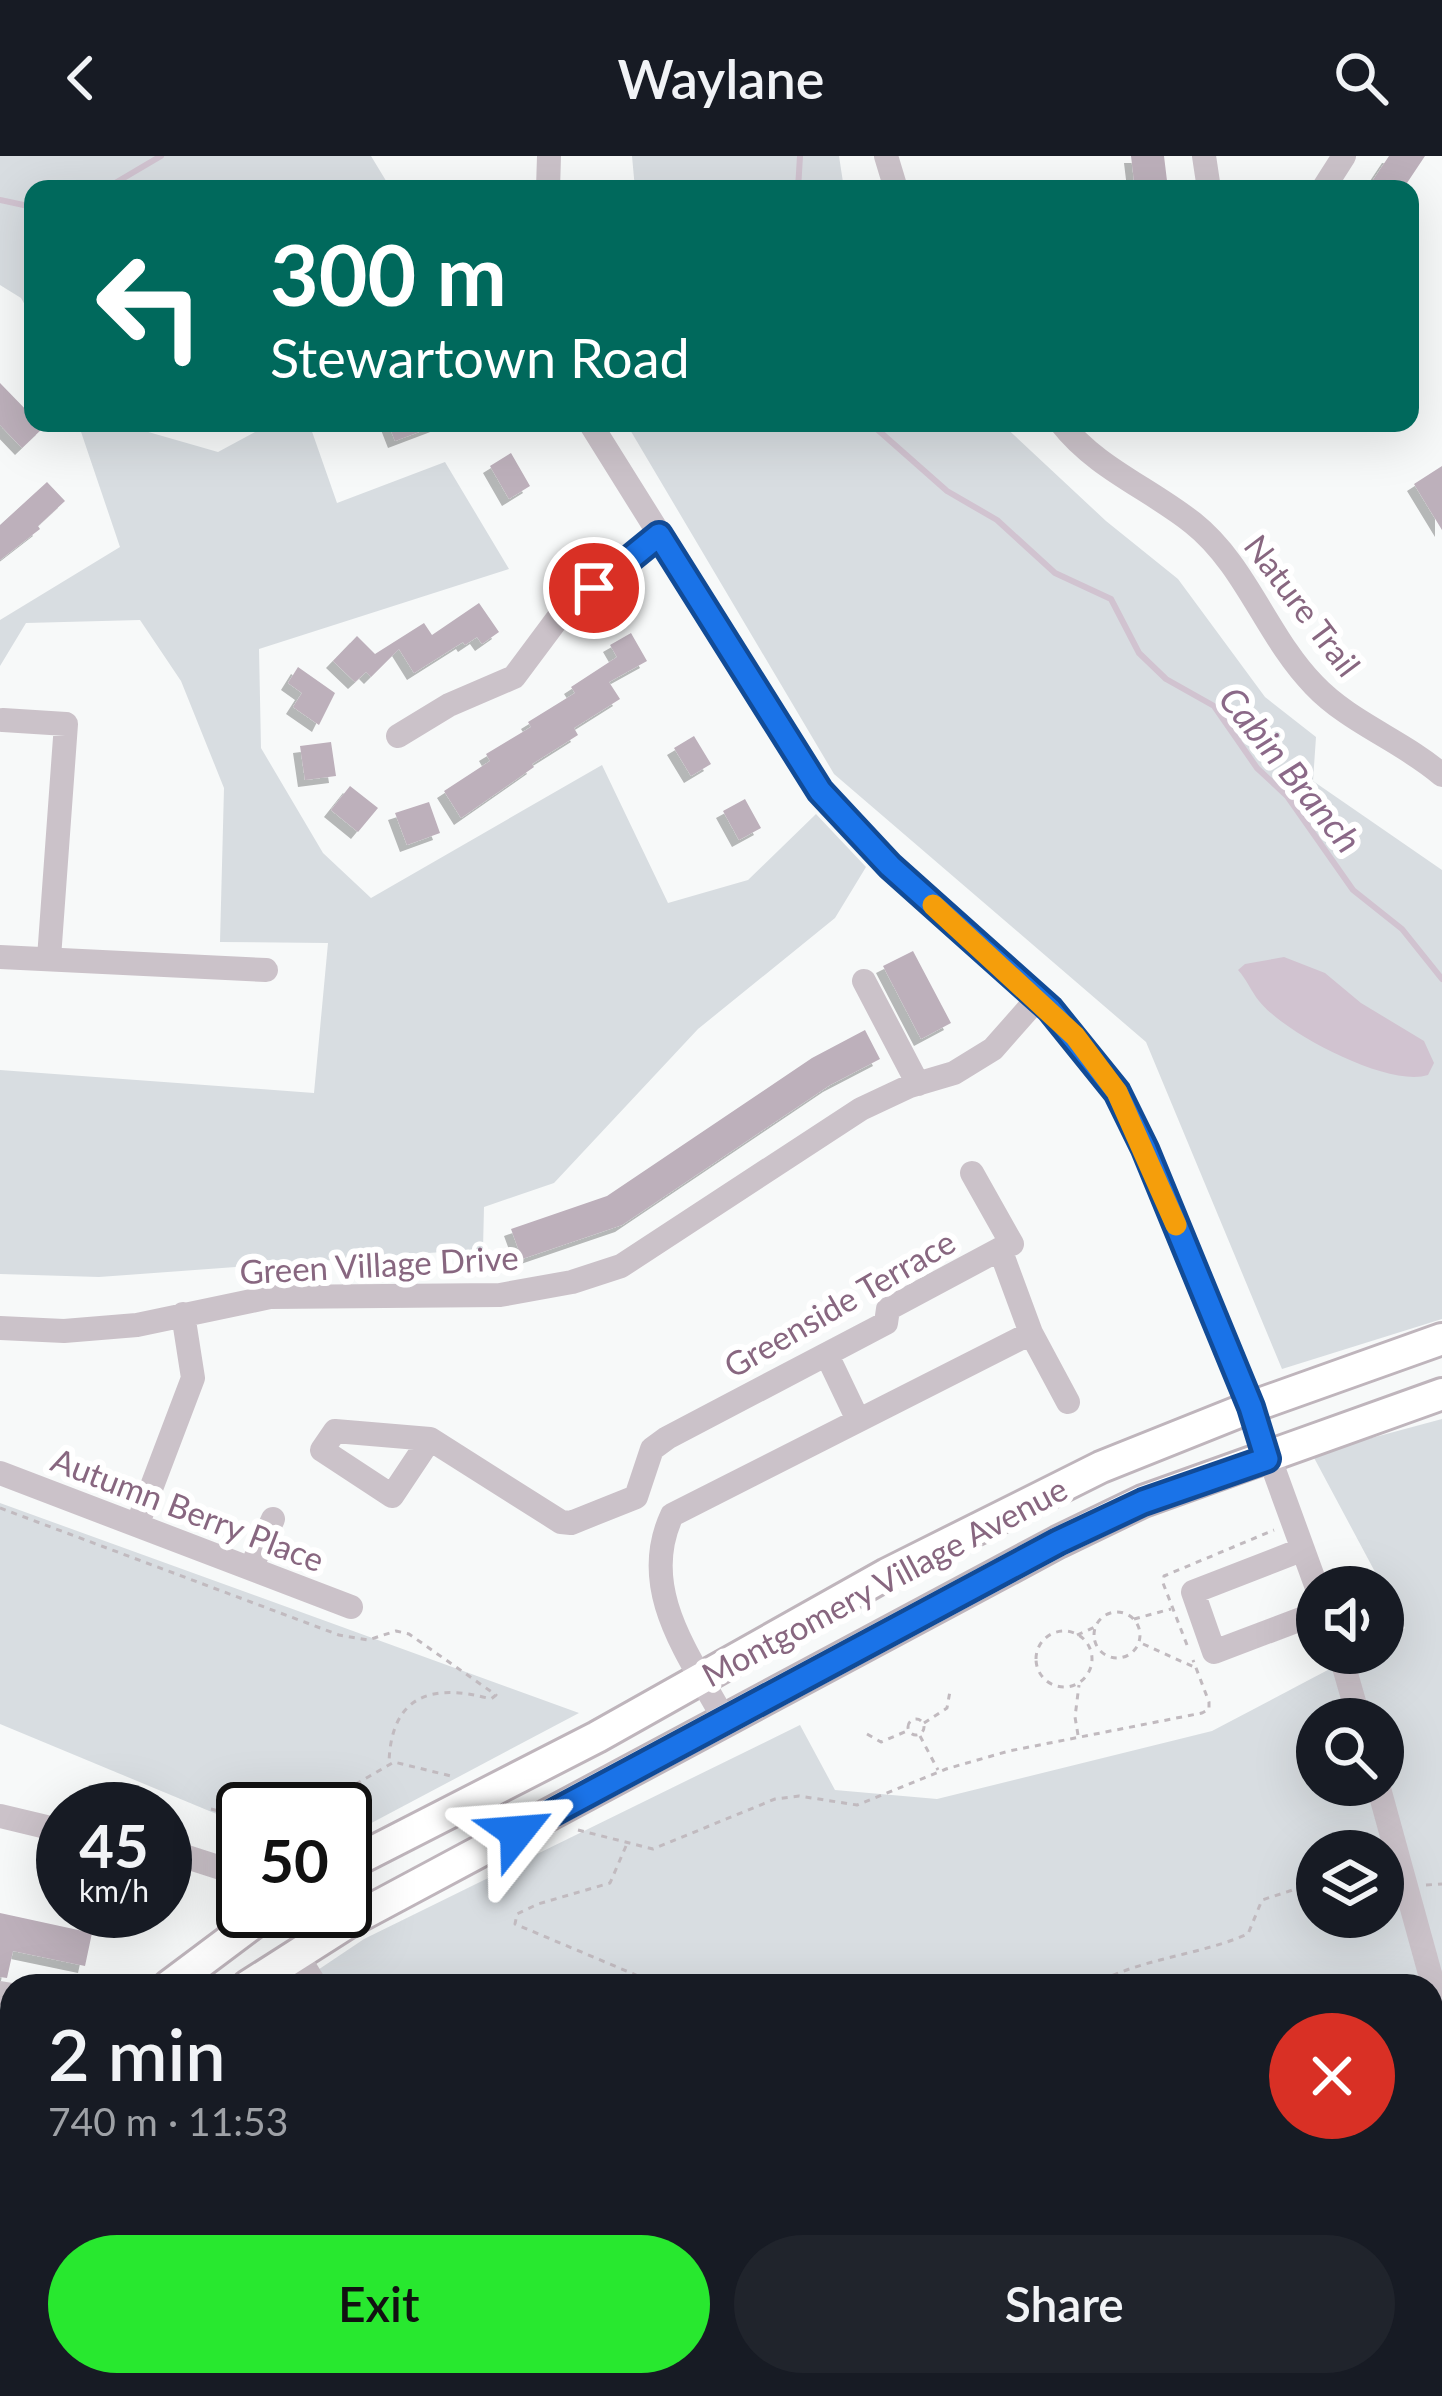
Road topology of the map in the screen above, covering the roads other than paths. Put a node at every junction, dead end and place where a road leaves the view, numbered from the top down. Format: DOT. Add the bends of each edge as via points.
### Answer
graph roads {
  1 [pos="596,432"];
  2 [pos="1069,432"];
  3 [pos="659,535"];
  4 [pos="3,720"];
  5 [pos="398,736"];
  6 [pos="1442,776"];
  7 [pos="0,957"];
  8 [pos="49,958"];
  9 [pos="266,970"];
  10 [pos="864,981"];
  11 [pos="1038,998"];
  12 [pos="918,1084"];
  13 [pos="972,1173"];
  14 [pos="1000,1249"];
  15 [pos="183,1314"];
  16 [pos="0,1328"];
  17 [pos="1031,1334"];
  18 [pos="1442,1339"];
  19 [pos="827,1355"];
  20 [pos="1442,1394"];
  21 [pos="1068,1402"];
  22 [pos="1251,1407"];
  23 [pos="857,1420"];
  24 [pos="430,1438"];
  25 [pos="1267,1459"];
  26 [pos="0,1473"];
  27 [pos="636,1496"];
  28 [pos="672,1515"];
  29 [pos="273,1519"];
  30 [pos="138,1523"];
  31 [pos="1293,1553"];
  32 [pos="1302,1566"];
  33 [pos="251,1568"];
  34 [pos="352,1607"];
  35 [pos="1296,1621"];
  36 [pos="701,1678"];
  37 [pos="725,1721"];
  38 [pos="1384,1806"];
  39 [pos="0,1816"];
  40 [pos="36,1825"];
  41 [pos="372,1852"];
  42 [pos="232,1938"];
  43 [pos="297,1955"];
  44 [pos="185,1974"];
  45 [pos="267,1974"];
  46 [pos="309,1974"];
  47 [pos="1430,1974"];
  1 -- 3 [label="street"];
  2 -- 6 [label="street, Nature Trail" via="1220,548 1313,685"];
  3 -- 5 [label="street" via="561,614 514,677"];
  3 -- 11 [label="street" via="820,791 890,866"];
  4 -- 8 [label="street" via="66,724"];
  7 -- 8 [label="street"];
  8 -- 9 [label="street"];
  10 -- 12 [label="street"];
  11 -- 12 [label="street, Green Village Drive" via="993,1049"];
  11 -- 22 [label="street" via="1117,1092"];
  12 -- 15 [label="street, Green Village Drive" via="861,1108 677,1232 588,1277 500,1295 270,1298"];
  13 -- 14 [label="street" via="1012,1244"];
  14 -- 17 [label="street, Greenside Terrace"];
  14 -- 19 [label="street, Greenside Terrace" via="888,1309 886,1322"];
  15 -- 16 [label="street, Green Village Drive" via="64,1331"];
  15 -- 30 [label="street" via="193,1378"];
  17 -- 21 [label="street, Greenside Terrace"];
  17 -- 23 [label="street"];
  18 -- 22 [label="main road, Montgomery Village Avenue"];
  19 -- 23 [label="street"];
  19 -- 27 [label="street, Greenside Terrace" via="652,1449"];
  20 -- 25 [label="main road, Montgomery Village Avenue"];
  22 -- 25 [label="street"];
  22 -- 36 [label="main road, Montgomery Village Avenue" via="1101,1467"];
  23 -- 28 [label="street"];
  24 -- 27 [label="street" via="561,1522"];
  25 -- 31 [label="street"];
  25 -- 37 [label="main road, Montgomery Village Avenue" via="1079,1532"];
  26 -- 30 [label="street, Autumn Berry Place"];
  27 -- 28 [label="street"];
  28 -- 36 [label="street" via="662,1536 660,1588"];
  29 -- 33 [label="street"];
  30 -- 33 [label="street, Autumn Berry Place"];
  31 -- 32 [label="street"];
  31 -- 35 [label="street" via="1193,1592 1214,1652"];
  33 -- 34 [label="street, Autumn Berry Place"];
  36 -- 37 [label="street"];
  36 -- 41 [label="main road, Montgomery Village Avenue"];
  37 -- 43 [label="main road, Montgomery Village Avenue"];
  38 -- 47 [label="street"];
  39 -- 40 [label="street"];
  42 -- 44 [label="main road"];
  43 -- 45 [label="main road, Montgomery Village Avenue"];
  43 -- 46 [label="street"];
}
